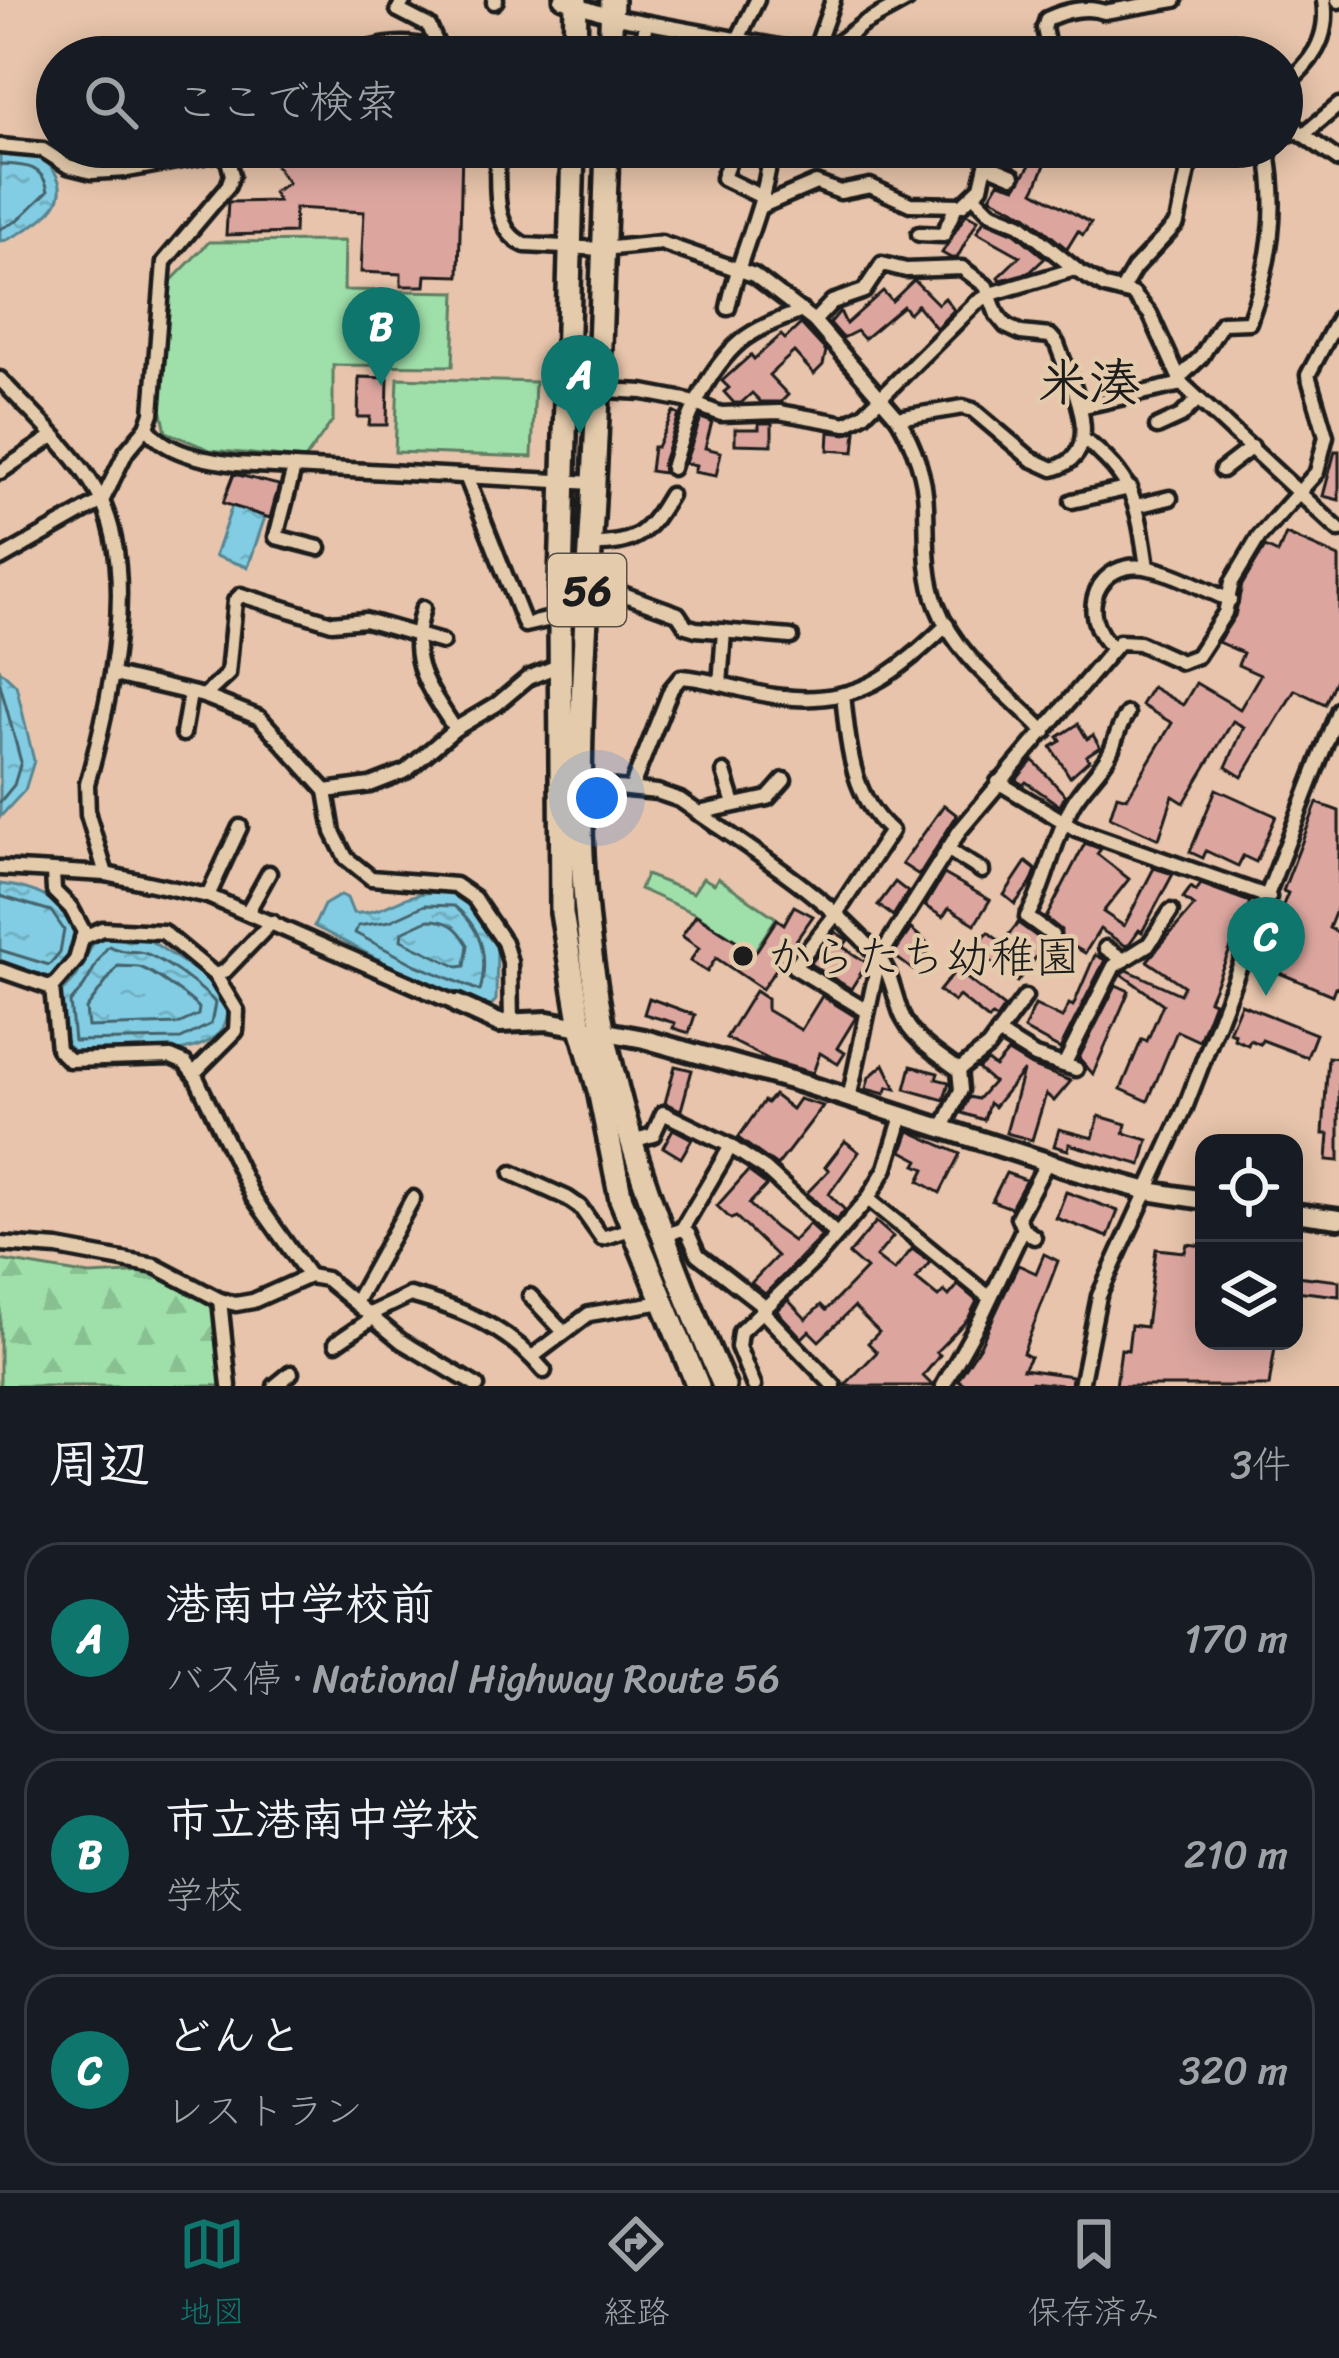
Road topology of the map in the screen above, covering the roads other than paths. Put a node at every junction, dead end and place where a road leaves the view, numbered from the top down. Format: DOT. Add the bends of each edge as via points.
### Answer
graph roads {
  1 [pos="404,0"];
  2 [pos="757,0"];
  3 [pos="833,0"];
  4 [pos="908,0"];
  5 [pos="1174,0"];
  6 [pos="571,1"];
  7 [pos="1332,2"];
  8 [pos="1093,3"];
  9 [pos="611,8"];
  10 [pos="1339,20"];
  11 [pos="646,22"];
  12 [pos="435,36"];
  13 [pos="574,36"];
  14 [pos="644,36"];
  15 [pos="733,36"];
  16 [pos="739,36"];
  17 [pos="826,36"];
  18 [pos="847,36"];
  19 [pos="1046,36"];
  20 [pos="1303,67"];
  21 [pos="1339,105"];
  22 [pos="1303,132"];
  23 [pos="1303,134"];
  24 [pos="0,146"];
  25 [pos="36,149"];
  26 [pos="1339,160"];
  27 [pos="76,168"];
  28 [pos="137,168"];
  29 [pos="231,168"];
  30 [pos="498,168"];
  31 [pos="573,168"];
  32 [pos="606,168"];
  33 [pos="727,168"];
  34 [pos="768,168"];
  35 [pos="984,168"];
  36 [pos="1004,168"];
  37 [pos="1188,168"];
  38 [pos="1270,168"];
  39 [pos="1013,176"];
  40 [pos="975,197"];
  41 [pos="763,202"];
  42 [pos="956,206"];
  43 [pos="920,234"];
  44 [pos="571,248"];
  45 [pos="604,249"];
  46 [pos="736,268"];
  47 [pos="1075,268"];
  48 [pos="1121,291"];
  49 [pos="991,294"];
  50 [pos="728,308"];
  51 [pos="802,311"];
  52 [pos="1339,317"];
  53 [pos="814,321"];
  54 [pos="0,379"];
  55 [pos="1180,381"];
  56 [pos="568,388"];
  57 [pos="599,390"];
  58 [pos="879,398"];
  59 [pos="1198,399"];
  60 [pos="697,406"];
  61 [pos="1081,407"];
  62 [pos="898,418"];
  63 [pos="147,427"];
  64 [pos="1157,428"];
  65 [pos="1332,430"];
  66 [pos="52,437"];
  67 [pos="1083,439"];
  68 [pos="1252,447"];
  69 [pos="294,468"];
  70 [pos="672,468"];
  71 [pos="1222,470"];
  72 [pos="0,472"];
  73 [pos="466,476"];
  74 [pos="565,482"];
  75 [pos="594,483"];
  76 [pos="1130,488"];
  77 [pos="1300,491"];
  78 [pos="670,495"];
  79 [pos="1170,499"];
  80 [pos="102,501"];
  81 [pos="1072,501"];
  82 [pos="1136,506"];
  83 [pos="1339,530"];
  84 [pos="590,544"];
  85 [pos="319,548"];
  86 [pos="0,559"];
  87 [pos="1147,567"];
  88 [pos="587,581"];
  89 [pos="1230,600"];
  90 [pos="423,608"];
  91 [pos="560,617"];
  92 [pos="946,625"];
  93 [pos="724,631"];
  94 [pos="415,635"];
  95 [pos="791,638"];
  96 [pos="442,643"];
  97 [pos="1113,648"];
  98 [pos="560,665"];
  99 [pos="114,675"];
  100 [pos="720,684"];
  101 [pos="843,694"];
  102 [pos="197,695"];
  103 [pos="1339,710"];
  104 [pos="1127,714"];
  105 [pos="455,729"];
  106 [pos="1045,733"];
  107 [pos="183,734"];
  108 [pos="724,772"];
  109 [pos="784,779"];
  110 [pos="998,782"];
  111 [pos="570,783"];
  112 [pos="631,789"];
  113 [pos="326,791"];
  114 [pos="734,805"];
  115 [pos="698,813"];
  116 [pos="1066,823"];
  117 [pos="240,827"];
  118 [pos="947,849"];
  119 [pos="0,868"];
  120 [pos="982,871"];
  121 [pos="53,872"];
  122 [pos="269,873"];
  123 [pos="106,874"];
  124 [pos="208,896"];
  125 [pos="1269,897"];
  126 [pos="248,911"];
  127 [pos="1172,911"];
  128 [pos="836,914"];
  129 [pos="272,922"];
  130 [pos="1052,935"];
  131 [pos="82,938"];
  132 [pos="1106,948"];
  133 [pos="880,958"];
  134 [pos="1124,960"];
  135 [pos="0,970"];
  136 [pos="215,975"];
  137 [pos="52,988"];
  138 [pos="1025,997"];
  139 [pos="457,1004"];
  140 [pos="867,1011"];
  141 [pos="511,1024"];
  142 [pos="581,1027"];
  143 [pos="605,1032"];
  144 [pos="998,1033"];
  145 [pos="959,1070"];
  146 [pos="194,1073"];
  147 [pos="849,1099"];
  148 [pos="902,1116"];
  149 [pos="943,1128"];
  150 [pos="629,1142"];
  151 [pos="730,1147"];
  152 [pos="1047,1162"];
  153 [pos="512,1173"];
  154 [pos="1148,1191"];
  155 [pos="413,1198"];
  156 [pos="868,1199"];
  157 [pos="1195,1199"];
  158 [pos="1303,1214"];
  159 [pos="1339,1219"];
  160 [pos="632,1229"];
  161 [pos="672,1233"];
  162 [pos="835,1233"];
  163 [pos="0,1244"];
  164 [pos="309,1276"];
  165 [pos="530,1296"];
  166 [pos="990,1298"];
  167 [pos="220,1300"];
  168 [pos="356,1301"];
  169 [pos="662,1302"];
  170 [pos="763,1309"];
  171 [pos="372,1315"];
  172 [pos="563,1331"];
  173 [pos="336,1343"];
  174 [pos="532,1357"];
  175 [pos="544,1371"];
  176 [pos="291,1373"];
  177 [pos="229,1386"];
  178 [pos="275,1386"];
  179 [pos="477,1386"];
  180 [pos="698,1386"];
  181 [pos="724,1386"];
  182 [pos="754,1386"];
  183 [pos="834,1386"];
  184 [pos="944,1386"];
  185 [pos="1081,1386"];
  1 -- 12 [label="street" via="398,10"];
  2 -- 16 [label="street"];
  3 -- 17 [label="street"];
  4 -- 18 [label="street"];
  5 -- 8 [label="street" via="1103,11"];
  6 -- 9 [label="street"];
  6 -- 13 [label="highway"];
  7 -- 10 [label="street"];
  7 -- 20 [label="street"];
  8 -- 19 [label="street" via="1047,20"];
  9 -- 11 [label="street"];
  11 -- 14 [label="street"];
  11 -- 15 [label="street"];
  21 -- 22 [label="street"];
  23 -- 26 [label="street"];
  24 -- 25 [label="street"];
  27 -- 28 [label="street"];
  29 -- 63 [label="street" via="228,185 164,262"];
  30 -- 44 [label="street" via="502,227 513,240"];
  31 -- 44 [label="highway, 56"];
  32 -- 45 [label="highway, 56"];
  33 -- 41 [label="street" via="723,178"];
  34 -- 41 [label="street"];
  35 -- 40 [label="street"];
  36 -- 39 [label="street"];
  37 -- 48 [label="street" via="1177,223"];
  38 -- 55 [label="street" via="1275,214 1249,322 1222,323"];
  40 -- 42 [label="street"];
  40 -- 47 [label="street"];
  41 -- 42 [label="street" via="816,183"];
  41 -- 46 [label="street"];
  42 -- 43 [label="street" via="943,235"];
  44 -- 45 [label="street"];
  44 -- 56 [label="highway, 56"];
  45 -- 46 [label="street" via="661,243"];
  45 -- 57 [label="highway, 56"];
  46 -- 50 [label="street"];
  46 -- 51 [label="street"];
  47 -- 48 [label="street"];
  47 -- 49 [label="street"];
  48 -- 55 [label="street" via="1150,314"];
  49 -- 53 [label="street" via="962,268 882,264 864,291 832,302"];
  49 -- 58 [label="street"];
  49 -- 61 [label="street" via="1006,326 1057,344"];
  51 -- 53 [label="street"];
  51 -- 60 [label="street" via="737,343"];
  52 -- 65 [label="street" via="1308,375"];
  53 -- 58 [label="street"];
  54 -- 66 [label="street"];
  55 -- 59 [label="street"];
  55 -- 61 [label="street"];
  56 -- 57 [label="street"];
  56 -- 74 [label="highway, 56"];
  57 -- 60 [label="street"];
  57 -- 75 [label="highway, 56"];
  58 -- 60 [label="street" via="846,424"];
  58 -- 62 [label="street"];
  59 -- 64 [label="street"];
  59 -- 68 [label="street"];
  60 -- 70 [label="street"];
  61 -- 67 [label="street"];
  62 -- 67 [label="street" via="973,410 1053,470 1071,461"];
  62 -- 92 [label="street" via="922,475 934,599"];
  63 -- 69 [label="street" via="156,440 205,460"];
  63 -- 80 [label="street"];
  65 -- 77 [label="street" via="1317,472"];
  66 -- 72 [label="street"];
  66 -- 80 [label="street"];
  67 -- 76 [label="street"];
  68 -- 71 [label="street"];
  68 -- 77 [label="street"];
  69 -- 73 [label="street"];
  69 -- 85 [label="street" via="276,537"];
  73 -- 74 [label="street"];
  73 -- 91 [label="street" via="525,625"];
  74 -- 75 [label="street"];
  74 -- 91 [label="highway, 56"];
  75 -- 84 [label="highway, 56"];
  76 -- 81 [label="street"];
  76 -- 82 [label="street"];
  77 -- 83 [label="street"];
  77 -- 89 [label="street" via="1241,562"];
  78 -- 84 [label="street" via="633,541"];
  79 -- 82 [label="street"];
  80 -- 86 [label="street"];
  80 -- 99 [label="street" via="116,572"];
  82 -- 87 [label="street"];
  84 -- 88 [label="highway, 56"];
  87 -- 89 [label="street"];
  87 -- 97 [label="street" via="1112,574 1094,593 1096,620"];
  88 -- 93 [label="street" via="678,614 686,626"];
  88 -- 111 [label="highway, 56"];
  89 -- 97 [label="street" via="1189,662 1139,643"];
  90 -- 94 [label="street"];
  91 -- 98 [label="highway, 56"];
  92 -- 101 [label="street" via="882,681"];
  92 -- 106 [label="street"];
  93 -- 95 [label="street"];
  93 -- 100 [label="street"];
  94 -- 96 [label="street"];
  94 -- 102 [label="street" via="365,620 332,623 241,596 228,674"];
  94 -- 105 [label="street" via="422,678"];
  97 -- 106 [label="street"];
  98 -- 105 [label="street"];
  98 -- 111 [label="highway, 56"];
  99 -- 102 [label="street"];
  99 -- 123 [label="street" via="87,784"];
  100 -- 101 [label="street" via="782,697"];
  100 -- 112 [label="street" via="676,680"];
  101 -- 128 [label="street" via="858,782 891,831"];
  102 -- 107 [label="street"];
  102 -- 113 [label="street" via="260,718"];
  103 -- 125 [label="street"];
  104 -- 116 [label="street"];
  105 -- 113 [label="street" via="406,771"];
  106 -- 110 [label="street"];
  108 -- 114 [label="street"];
  109 -- 114 [label="street" via="768,798"];
  110 -- 116 [label="street"];
  110 -- 118 [label="street"];
  111 -- 112 [label="street"];
  111 -- 142 [label="highway, 56" via="562,913"];
  111 -- 143 [label="highway, 56"];
  112 -- 115 [label="street" via="669,796"];
  113 -- 141 [label="street" via="334,832 359,871 455,885 474,898 511,962"];
  114 -- 115 [label="street"];
  115 -- 128 [label="street"];
  116 -- 125 [label="street"];
  116 -- 130 [label="street" via="1027,917"];
  117 -- 124 [label="street"];
  118 -- 120 [label="street"];
  118 -- 133 [label="street"];
  119 -- 121 [label="street"];
  121 -- 123 [label="street"];
  121 -- 131 [label="street" via="54,891 78,918"];
  122 -- 126 [label="street"];
  123 -- 124 [label="street"];
  124 -- 126 [label="street"];
  125 -- 154 [label="street"];
  126 -- 129 [label="street"];
  127 -- 134 [label="street" via="1149,944"];
  128 -- 133 [label="street"];
  128 -- 140 [label="street" via="794,967"];
  129 -- 136 [label="street"];
  129 -- 139 [label="street"];
  131 -- 136 [label="street" via="102,928 164,932"];
  131 -- 137 [label="street" via="76,960"];
  132 -- 134 [label="street"];
  133 -- 140 [label="street"];
  133 -- 145 [label="street" via="917,1039"];
  134 -- 144 [label="street" via="1070,1067"];
  135 -- 137 [label="street"];
  136 -- 146 [label="street" via="237,1011 236,1031"];
  137 -- 146 [label="street" via="62,1056 171,1057"];
  138 -- 144 [label="street"];
  139 -- 141 [label="street"];
  140 -- 147 [label="street"];
  141 -- 142 [label="street"];
  142 -- 143 [label="street"];
  142 -- 160 [label="highway, 56"];
  143 -- 147 [label="street"];
  143 -- 150 [label="highway, 56"];
  144 -- 145 [label="street"];
  145 -- 149 [label="street" via="961,1090"];
  146 -- 164 [label="street" via="253,1197"];
  147 -- 148 [label="street"];
  148 -- 149 [label="street"];
  148 -- 156 [label="street"];
  149 -- 152 [label="street"];
  150 -- 151 [label="street" via="653,1135 663,1113"];
  150 -- 161 [label="highway, 56"];
  151 -- 161 [label="street"];
  151 -- 162 [label="street"];
  152 -- 154 [label="street"];
  152 -- 166 [label="street" via="1018,1217 1028,1233"];
  153 -- 160 [label="street" via="580,1207 602,1238"];
  154 -- 157 [label="street"];
  154 -- 185 [label="street" via="1099,1296"];
  155 -- 168 [label="street"];
  156 -- 162 [label="street"];
  156 -- 166 [label="street"];
  158 -- 159 [label="street"];
  160 -- 169 [label="highway, 56"];
  161 -- 170 [label="street" via="688,1233 698,1256"];
  161 -- 181 [label="highway, 56"];
  162 -- 170 [label="street"];
  163 -- 167 [label="street" via="155,1266"];
  164 -- 167 [label="street" via="253,1301"];
  164 -- 168 [label="street"];
  165 -- 172 [label="street"];
  166 -- 184 [label="street"];
  167 -- 177 [label="street"];
  168 -- 171 [label="street"];
  169 -- 172 [label="street" via="589,1314"];
  169 -- 180 [label="highway, 56"];
  170 -- 182 [label="street" via="737,1340"];
  170 -- 183 [label="street"];
  171 -- 173 [label="street"];
  171 -- 174 [label="street" via="410,1294 460,1309"];
  171 -- 179 [label="street"];
  172 -- 174 [label="street"];
  174 -- 175 [label="street"];
  176 -- 178 [label="street"];
}
